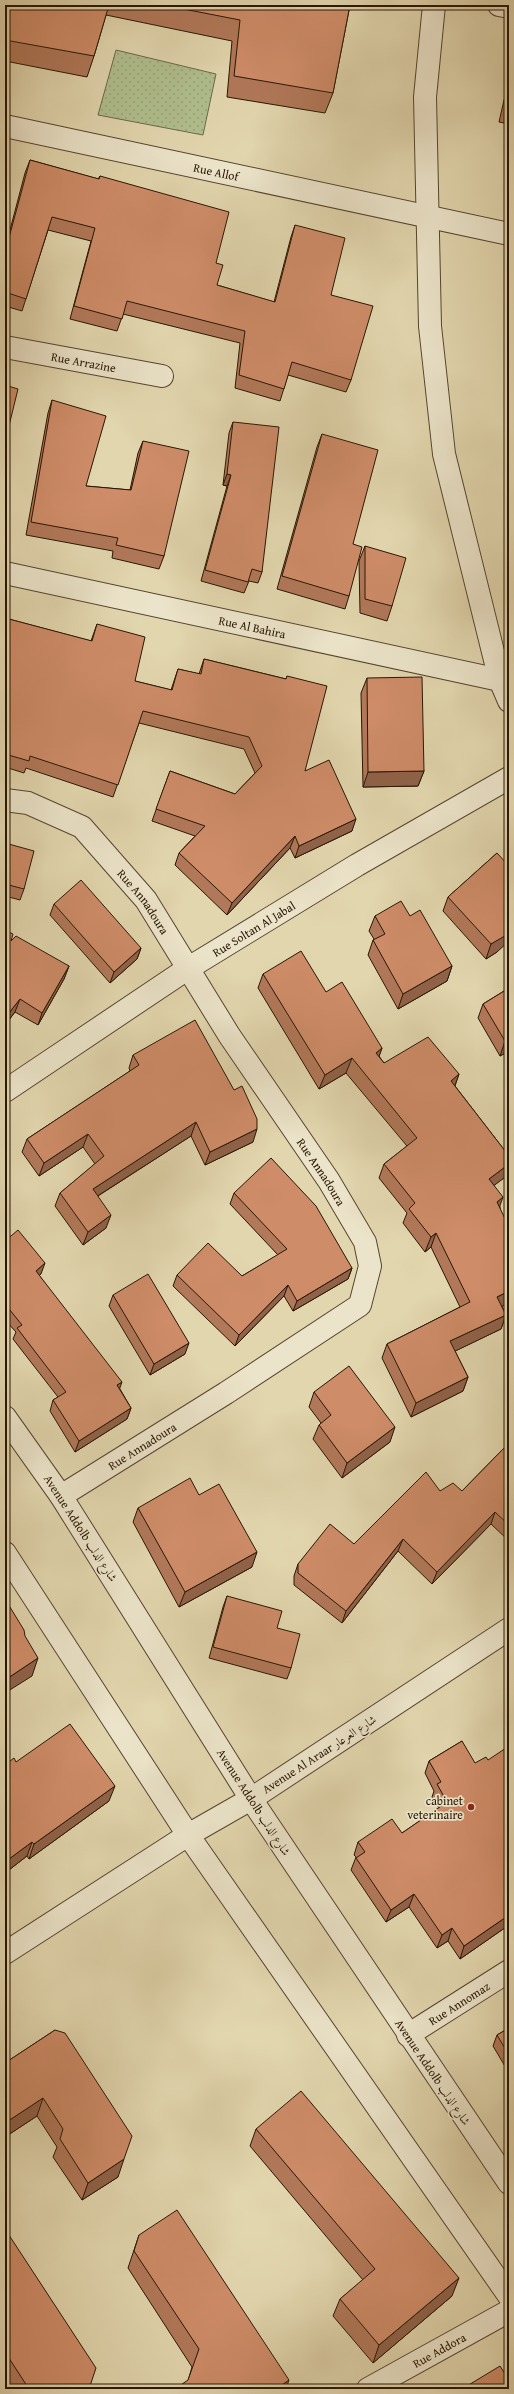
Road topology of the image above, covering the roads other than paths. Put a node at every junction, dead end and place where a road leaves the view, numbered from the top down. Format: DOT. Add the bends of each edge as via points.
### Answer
graph roads {
  1 [pos="434,5"];
  2 [pos="499,5"];
  3 [pos="509,7"];
  4 [pos="5,126"];
  5 [pos="426,216"];
  6 [pos="509,234"];
  7 [pos="5,347"];
  8 [pos="162,376"];
  9 [pos="5,573"];
  10 [pos="505,681"];
  11 [pos="509,701"];
  12 [pos="509,778"];
  13 [pos="5,800"];
  14 [pos="187,968"];
  15 [pos="5,1091"];
  16 [pos="5,1416"];
  17 [pos="61,1496"];
  18 [pos="5,1553"];
  19 [pos="509,1629"];
  20 [pos="251,1799"];
  21 [pos="188,1835"];
  22 [pos="5,1953"];
  23 [pos="509,1971"];
  24 [pos="408,2035"];
  25 [pos="509,2183"];
  26 [pos="509,2296"];
  27 [pos="509,2311"];
  28 [pos="397,2382"];
  29 [pos="368,2389"];
  1 -- 5 [label="street" via="425,97"];
  2 -- 3 [label="street"];
  4 -- 5 [label="street, Rue Allof"];
  5 -- 6 [label="street, Rue Allof"];
  5 -- 10 [label="street" via="430,326 444,454"];
  7 -- 8 [label="street, Rue Arrazine"];
  9 -- 10 [label="street, Rue Al Bahira"];
  10 -- 11 [label="street"];
  12 -- 14 [label="street, Rue Soltan Al Jabal" via="357,865"];
  13 -- 14 [label="street, Rue Annadoura" via="28,803 82,827 146,900"];
  14 -- 15 [label="street, Rue Soltan Al Jabal"];
  14 -- 17 [label="street, Rue Annadoura" via="229,1035 329,1181 365,1242 370,1266 365,1295 360,1305 226,1393"];
  16 -- 17 [label="street, Avenue Addolb شارع الدلب"];
  17 -- 20 [label="street, Avenue Addolb شارع الدلب"];
  18 -- 21 [label="street"];
  19 -- 20 [label="street, Avenue Al Araar شارع العرعار"];
  20 -- 21 [label="street, Avenue Al Araar شارع العرعار"];
  20 -- 24 [label="street, Avenue Addolb شارع الدلب"];
  21 -- 22 [label="street, Avenue Al Araar شارع العرعار"];
  21 -- 26 [label="street"];
  23 -- 24 [label="street, Rue Annomaz"];
  24 -- 25 [label="street, Avenue Addolb شارع الدلب"];
  27 -- 28 [label="street, Rue Addora"];
  28 -- 29 [label="street, Rue Addora"];
}
